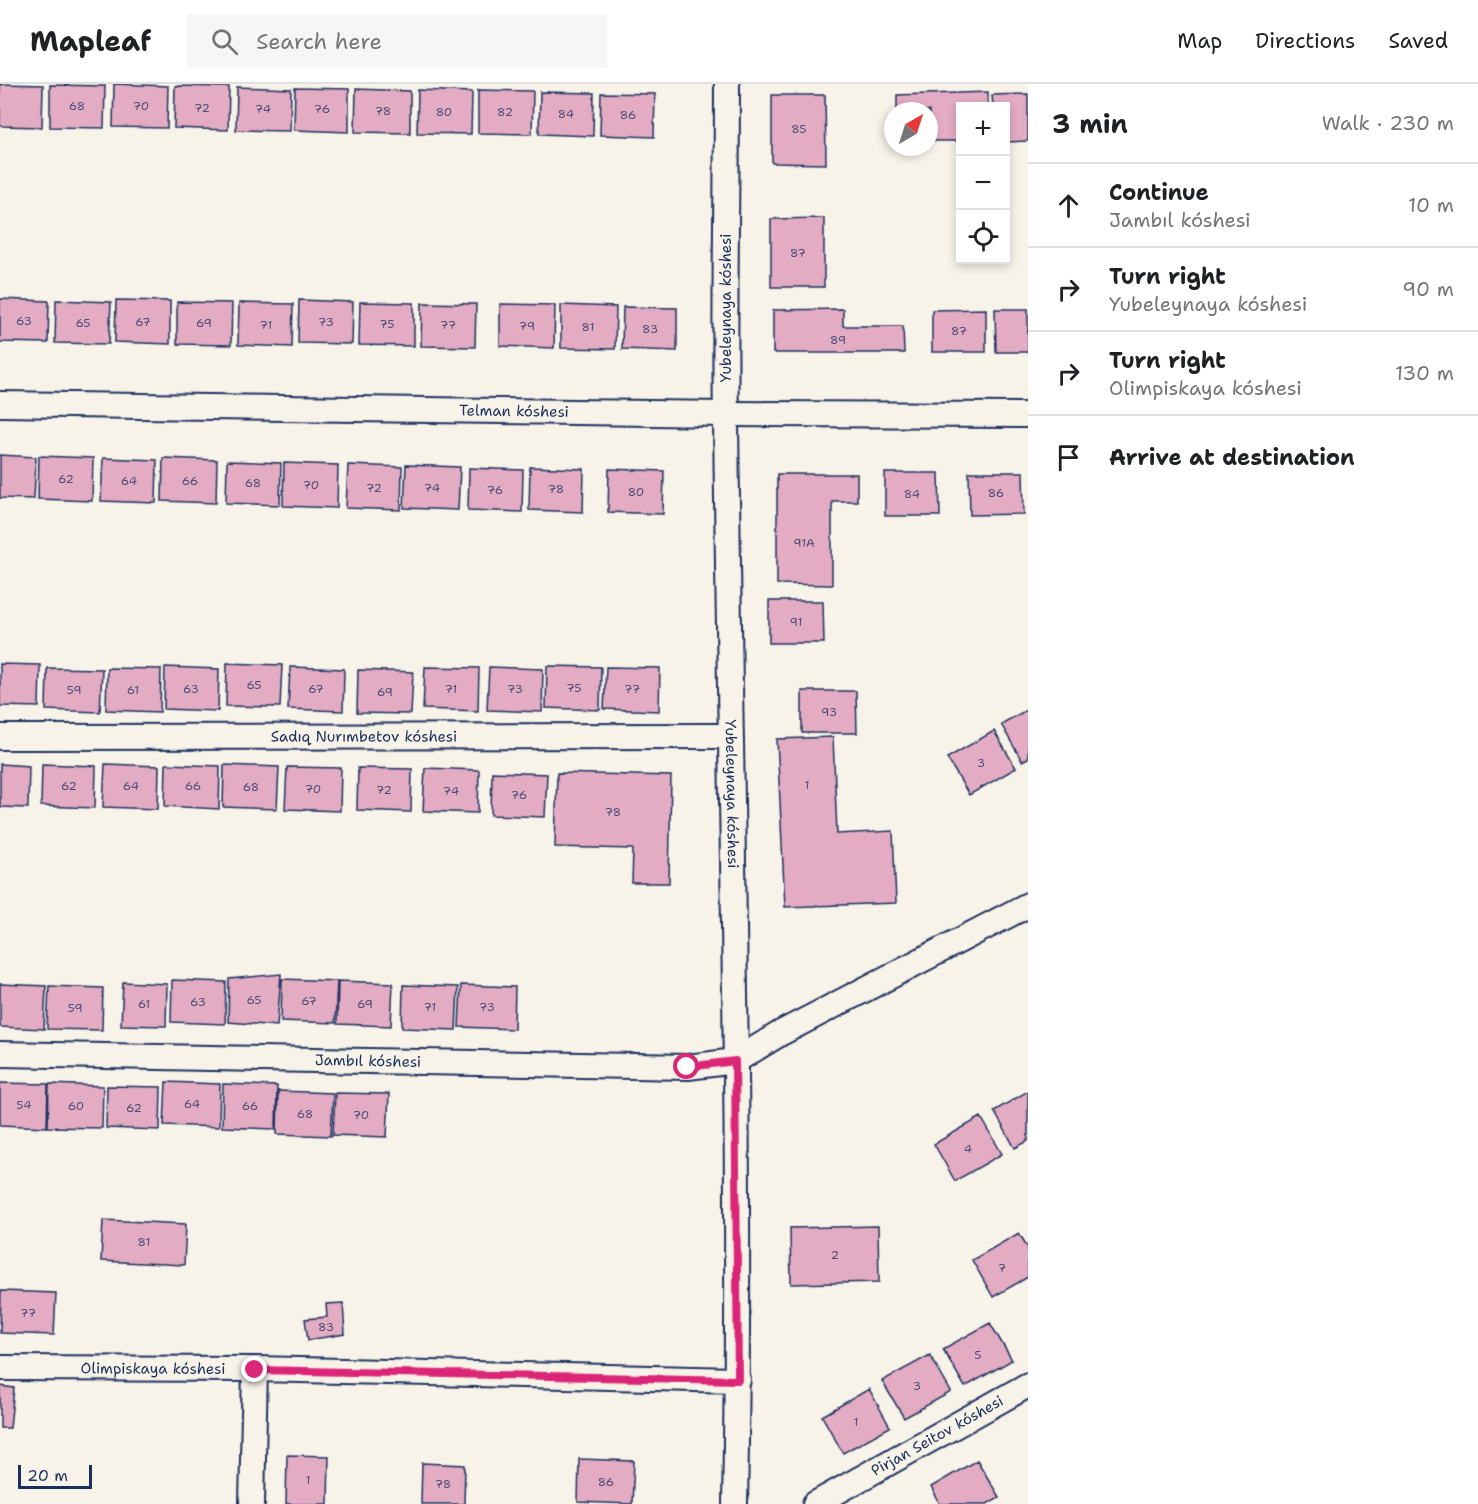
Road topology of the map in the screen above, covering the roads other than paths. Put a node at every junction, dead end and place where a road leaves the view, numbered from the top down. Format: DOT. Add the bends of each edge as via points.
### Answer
graph roads {
  1 [pos="727,84"];
  2 [pos="0,404"];
  3 [pos="725,414"];
  4 [pos="1028,415"];
  5 [pos="730,736"];
  6 [pos="0,737"];
  7 [pos="1028,905"];
  8 [pos="0,1054"];
  9 [pos="735,1061"];
  10 [pos="0,1368"];
  11 [pos="255,1370"];
  12 [pos="738,1380"];
  13 [pos="1028,1385"];
  14 [pos="252,1504"];
  15 [pos="735,1504"];
  16 [pos="815,1504"];
  1 -- 3 [label="street, Yubeleynaya kóshesi"];
  2 -- 3 [label="street, Telman kóshesi"];
  3 -- 4 [label="street, Telman kóshesi"];
  3 -- 5 [label="street, Yubeleynaya kóshesi"];
  5 -- 6 [label="street, Sadıq Nurımbetov kóshesi"];
  5 -- 9 [label="street, Yubeleynaya kóshesi"];
  7 -- 9 [label="street"];
  8 -- 9 [label="street, Jambıl kóshesi" via="687,1067"];
  9 -- 12 [label="street, Yubeleynaya kóshesi"];
  10 -- 11 [label="street, Olimpiskaya kóshesi"];
  11 -- 12 [label="street, Olimpiskaya kóshesi"];
  11 -- 14 [label="street"];
  12 -- 15 [label="street, Yubeleynaya kóshesi"];
  13 -- 16 [label="street, Pirjan Seitov kóshesi"];
}
